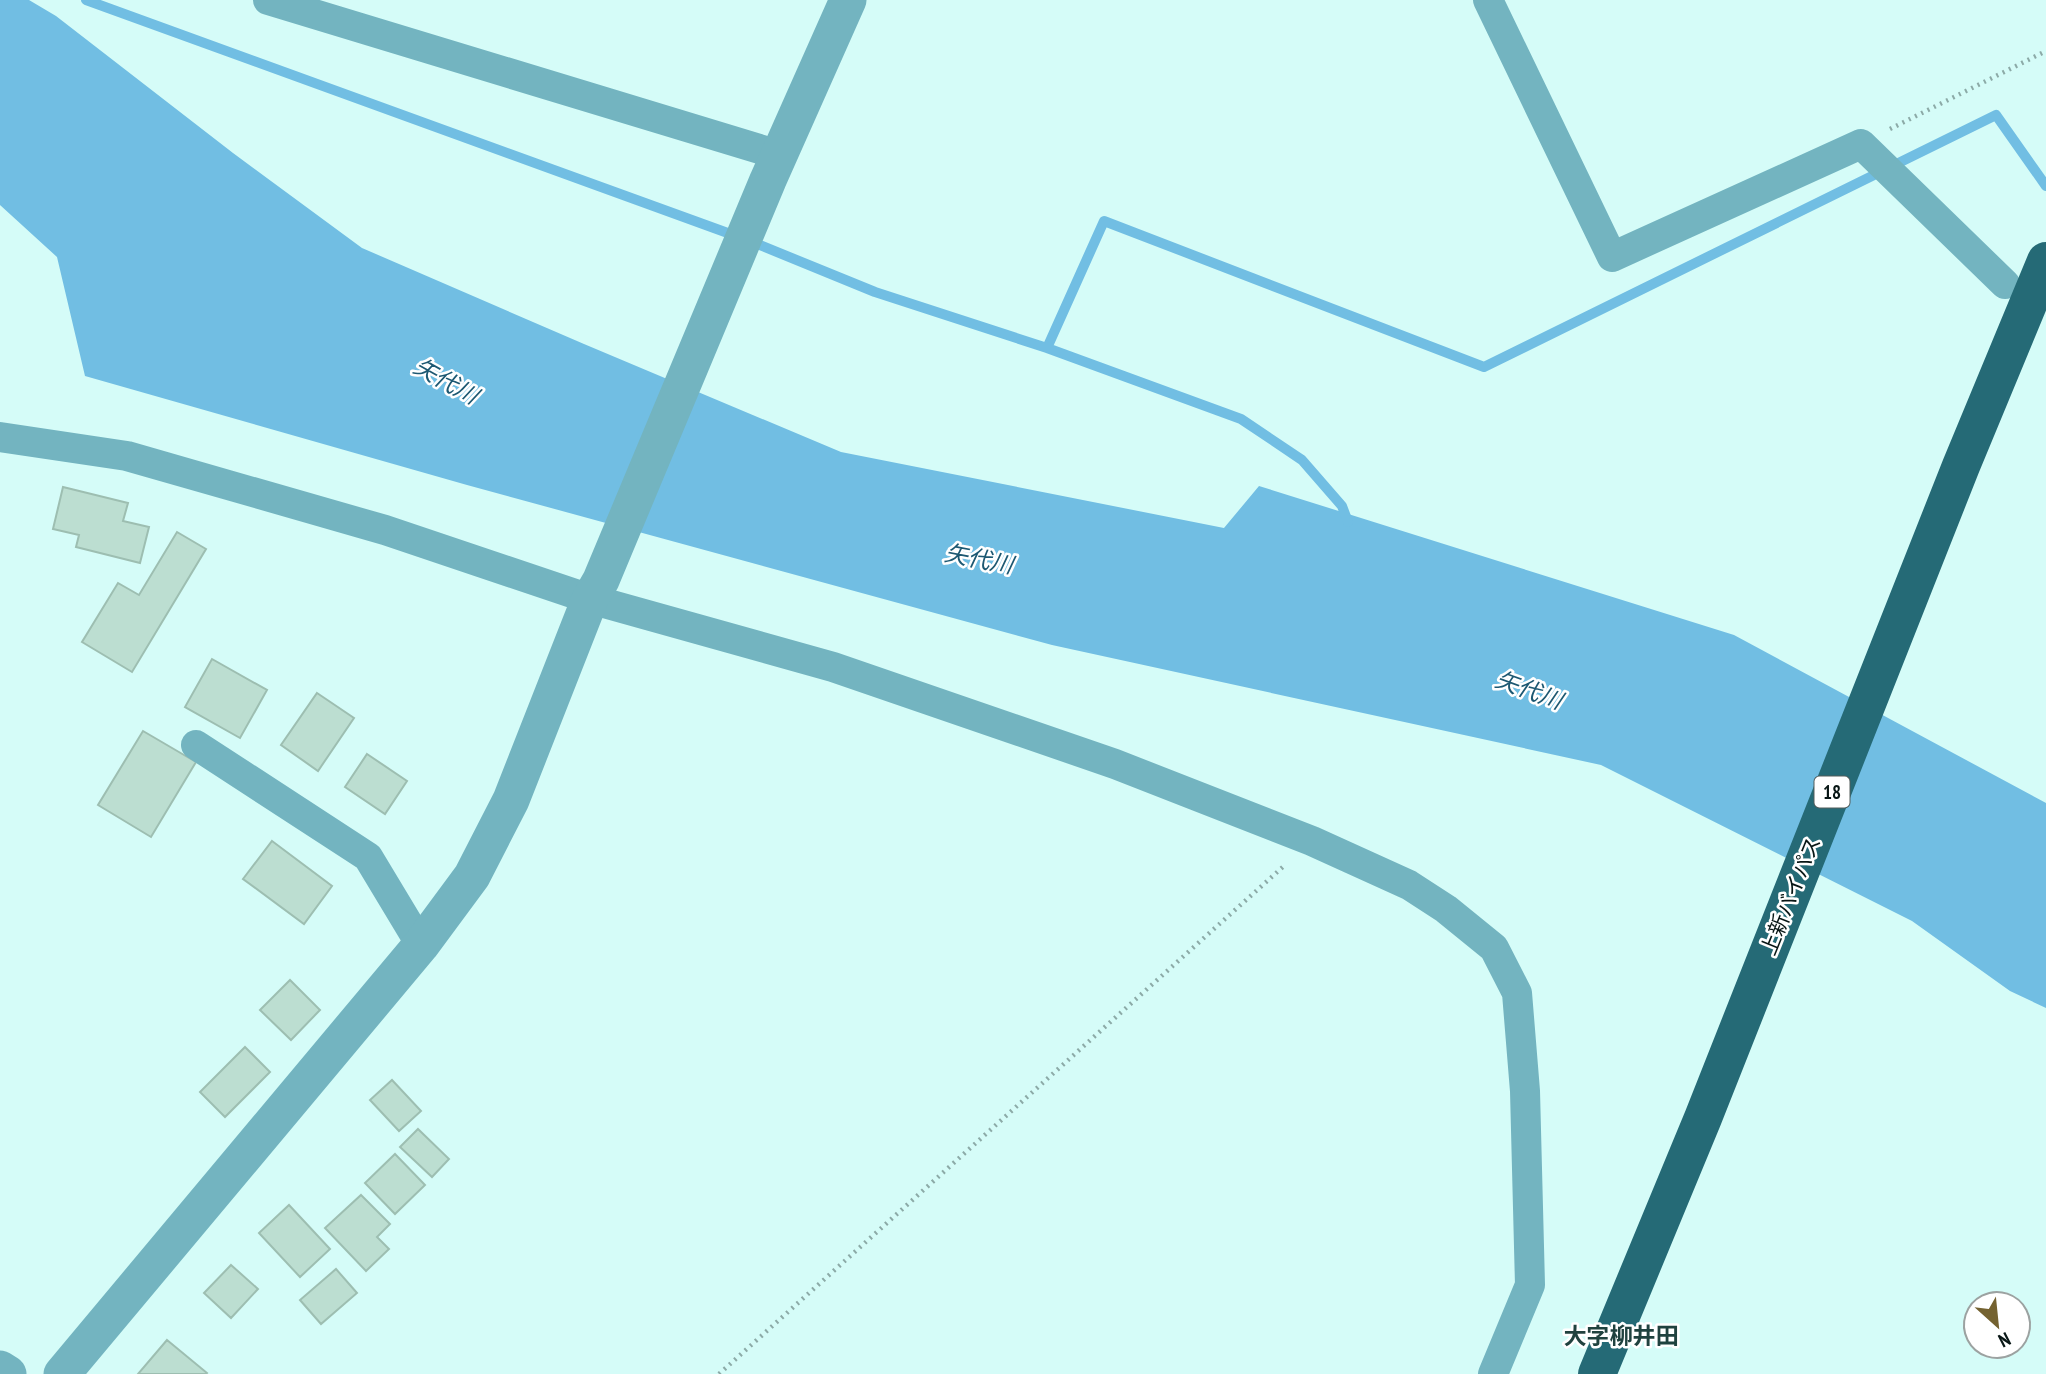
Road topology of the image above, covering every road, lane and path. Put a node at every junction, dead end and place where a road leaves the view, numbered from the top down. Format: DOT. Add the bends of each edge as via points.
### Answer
graph roads {
  1 [pos="268,0"];
  2 [pos="848,0"];
  3 [pos="1488,0"];
  4 [pos="2046,51"];
  5 [pos="1861,144"];
  6 [pos="774,167"];
  7 [pos="2046,261"];
  8 [pos="2005,284"];
  9 [pos="1,439"];
  10 [pos="595,589"];
  11 [pos="196,745"];
  12 [pos="1312,841"];
  13 [pos="421,945"];
  14 [pos="0,1369"];
  15 [pos="8,1374"];
  16 [pos="62,1374"];
  17 [pos="719,1374"];
  18 [pos="1493,1374"];
  19 [pos="1597,1374"];
  1 -- 6 [label="street"];
  2 -- 6 [label="street"];
  3 -- 5 [label="street" via="1612,257"];
  4 -- 5 [label="path"];
  5 -- 8 [label="street"];
  6 -- 10 [label="street"];
  7 -- 19 [label="highway, 上新バイパス / 18"];
  9 -- 10 [label="street" via="127,456"];
  10 -- 12 [label="street" via="1115,764"];
  10 -- 13 [label="street" via="511,800 472,876"];
  11 -- 13 [label="street" via="368,857"];
  12 -- 17 [label="path"];
  12 -- 18 [label="street" via="1409,885 1446,909 1494,947 1517,993 1525,1091 1530,1285"];
  13 -- 16 [label="street"];
  14 -- 15 [label="street"];
}
